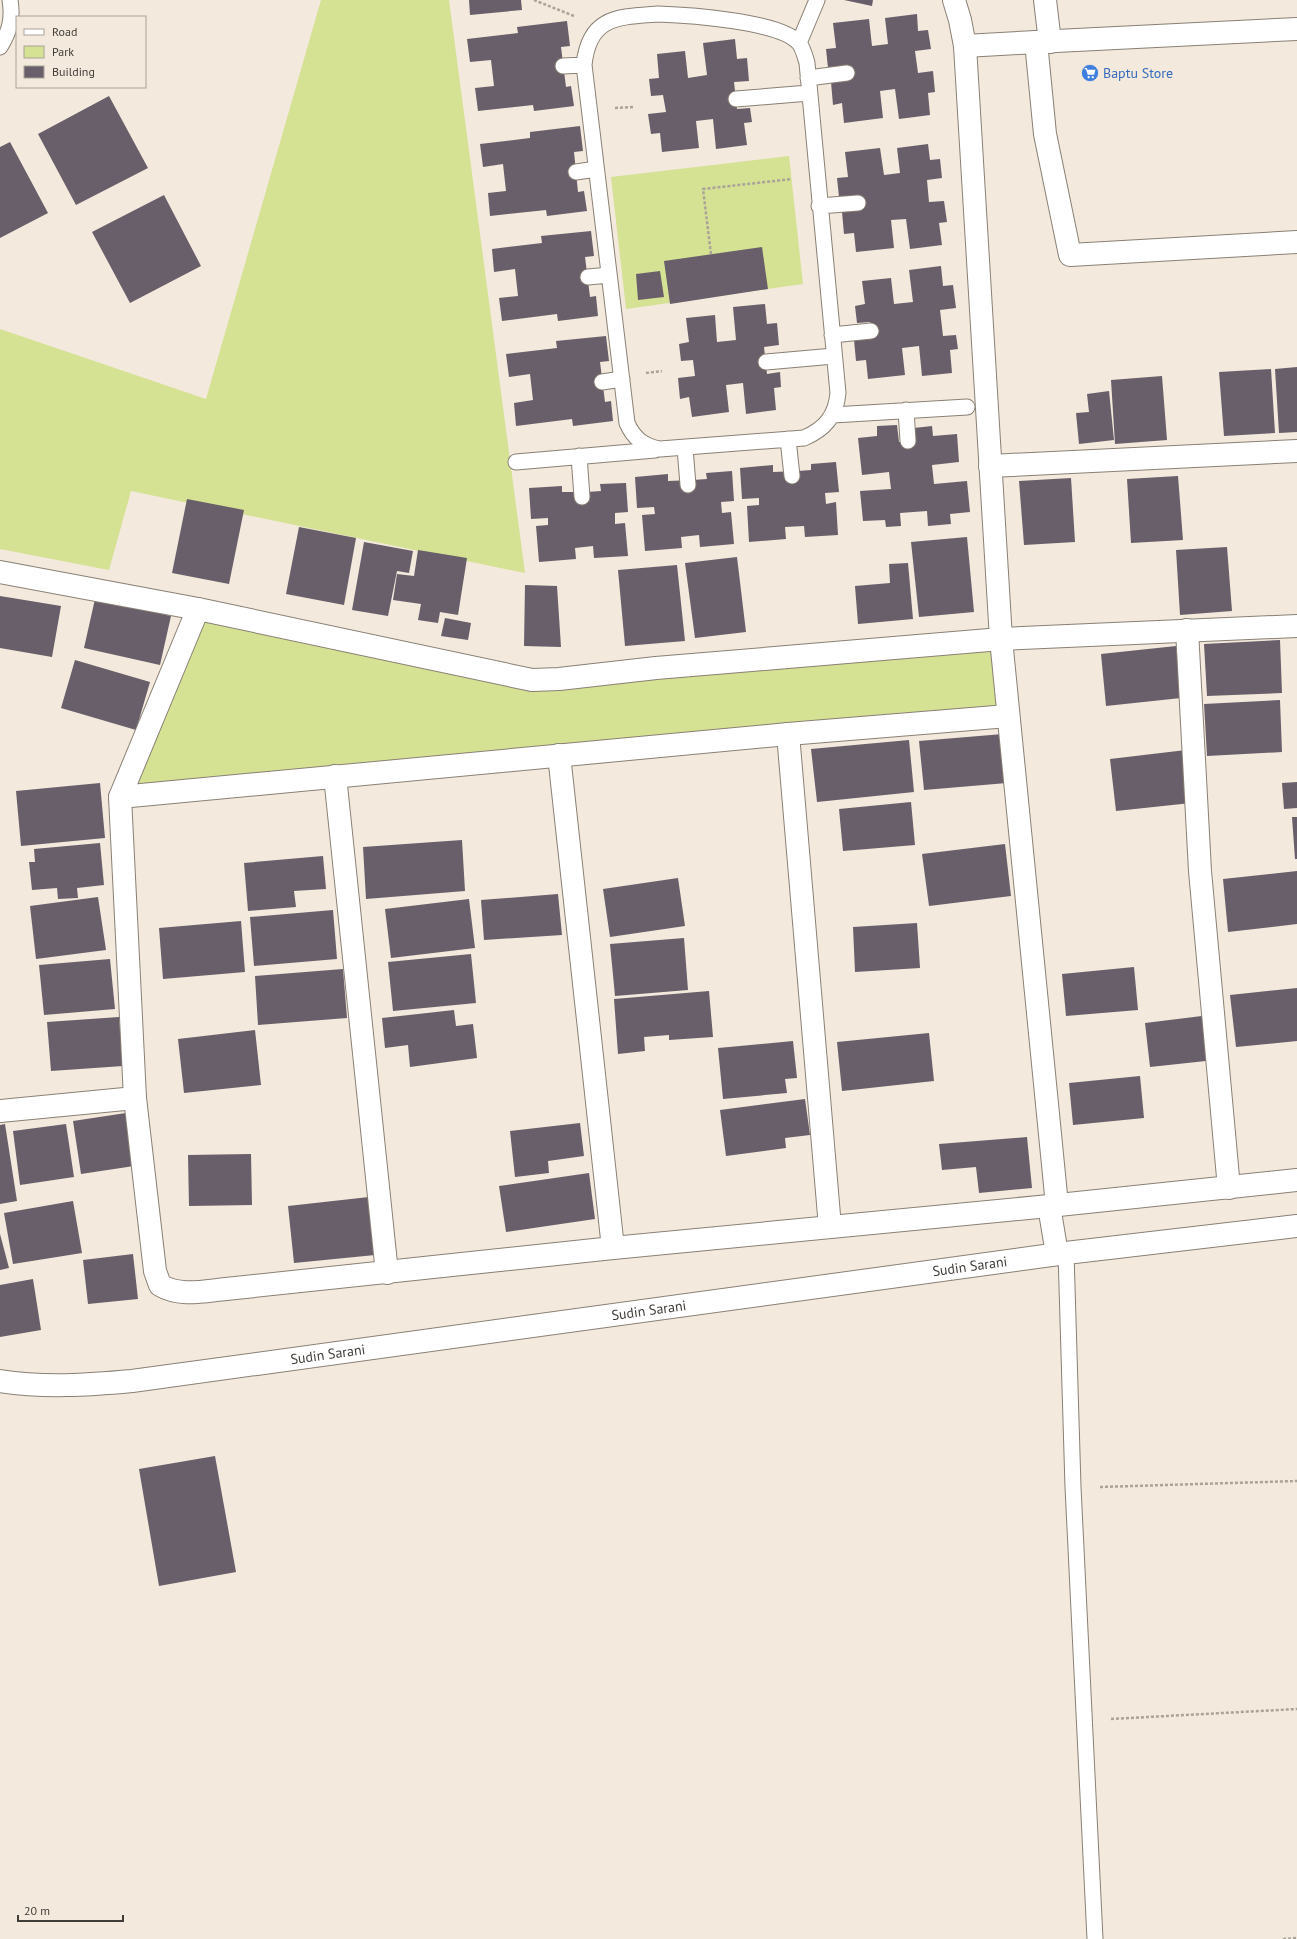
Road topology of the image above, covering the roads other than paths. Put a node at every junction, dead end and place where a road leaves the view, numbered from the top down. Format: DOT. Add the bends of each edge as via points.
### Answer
graph roads {
  1 [pos="10,0"];
  2 [pos="818,0"];
  3 [pos="954,0"];
  4 [pos="1045,0"];
  5 [pos="1297,29"];
  6 [pos="1043,42"];
  7 [pos="799,43"];
  8 [pos="965,46"];
  9 [pos="0,47"];
  10 [pos="584,65"];
  11 [pos="563,66"];
  12 [pos="847,73"];
  13 [pos="808,78"];
  14 [pos="809,93"];
  15 [pos="736,100"];
  16 [pos="596,169"];
  17 [pos="576,172"];
  18 [pos="858,203"];
  19 [pos="820,206"];
  20 [pos="1297,242"];
  21 [pos="609,275"];
  22 [pos="588,277"];
  23 [pos="871,331"];
  24 [pos="832,335"];
  25 [pos="834,356"];
  26 [pos="766,362"];
  27 [pos="622,379"];
  28 [pos="602,382"];
  29 [pos="967,407"];
  30 [pos="906,410"];
  31 [pos="833,415"];
  32 [pos="788,439"];
  33 [pos="908,441"];
  34 [pos="685,448"];
  35 [pos="660,449"];
  36 [pos="1297,451"];
  37 [pos="579,456"];
  38 [pos="516,462"];
  39 [pos="990,466"];
  40 [pos="792,476"];
  41 [pos="688,485"];
  42 [pos="582,497"];
  43 [pos="0,572"];
  44 [pos="198,609"];
  45 [pos="1297,626"];
  46 [pos="1187,630"];
  47 [pos="1001,639"];
  48 [pos="1008,716"];
  49 [pos="788,734"];
  50 [pos="559,756"];
  51 [pos="335,776"];
  52 [pos="120,797"];
  53 [pos="135,1098"];
  54 [pos="0,1111"];
  55 [pos="1297,1180"];
  56 [pos="1229,1188"];
  57 [pos="1053,1206"];
  58 [pos="1297,1226"];
  59 [pos="830,1227"];
  60 [pos="613,1248"];
  61 [pos="1061,1253"];
  62 [pos="387,1273"];
  63 [pos="0,1380"];
  64 [pos="1095,1939"];
  1 -- 9 [label="lane" via="13,14 8,33"];
  2 -- 7 [label="lane"];
  3 -- 8 [label="street"];
  4 -- 6 [label="street"];
  5 -- 6 [label="street"];
  6 -- 8 [label="street"];
  6 -- 20 [label="street" via="1044,134 1070,255"];
  7 -- 10 [label="lane" via="778,31 698,15 658,14 619,17 601,27 588,44"];
  7 -- 13 [label="lane" via="804,52"];
  8 -- 39 [label="street"];
  10 -- 11 [label="lane"];
  10 -- 16 [label="lane"];
  12 -- 13 [label="lane"];
  13 -- 14 [label="lane"];
  14 -- 15 [label="lane"];
  14 -- 19 [label="lane"];
  16 -- 17 [label="lane"];
  16 -- 21 [label="lane"];
  18 -- 19 [label="lane"];
  19 -- 24 [label="lane"];
  21 -- 22 [label="lane"];
  21 -- 27 [label="lane"];
  23 -- 24 [label="lane"];
  24 -- 25 [label="lane"];
  25 -- 26 [label="lane"];
  25 -- 31 [label="lane" via="838,393"];
  27 -- 28 [label="lane"];
  27 -- 35 [label="lane" via="627,423 632,433 639,441"];
  29 -- 30 [label="lane"];
  30 -- 31 [label="lane"];
  30 -- 33 [label="lane"];
  31 -- 32 [label="lane" via="816,433 804,438"];
  32 -- 34 [label="lane"];
  32 -- 40 [label="lane"];
  34 -- 35 [label="lane"];
  34 -- 41 [label="lane"];
  35 -- 37 [label="lane"];
  36 -- 39 [label="street"];
  37 -- 38 [label="lane"];
  37 -- 42 [label="lane"];
  39 -- 47 [label="street"];
  43 -- 44 [label="street"];
  44 -- 47 [label="street" via="532,680"];
  44 -- 52 [label="street"];
  45 -- 46 [label="street"];
  46 -- 47 [label="street"];
  46 -- 56 [label="street" via="1200,871"];
  47 -- 48 [label="street"];
  48 -- 49 [label="street"];
  48 -- 57 [label="street"];
  49 -- 50 [label="street"];
  49 -- 59 [label="street"];
  50 -- 51 [label="street"];
  50 -- 60 [label="street"];
  51 -- 52 [label="street"];
  51 -- 62 [label="street"];
  52 -- 53 [label="street"];
  53 -- 54 [label="street"];
  53 -- 62 [label="street" via="155,1271 160,1285 170,1291 189,1292"];
  55 -- 56 [label="street"];
  56 -- 57 [label="street"];
  57 -- 59 [label="street"];
  57 -- 61 [label="street"];
  58 -- 61 [label="street, Sudin Sarani"];
  59 -- 60 [label="street"];
  60 -- 62 [label="street"];
  61 -- 63 [label="street, Sudin Sarani" via="132,1381 81,1385 21,1384"];
  61 -- 64 [label="lane"];
}
